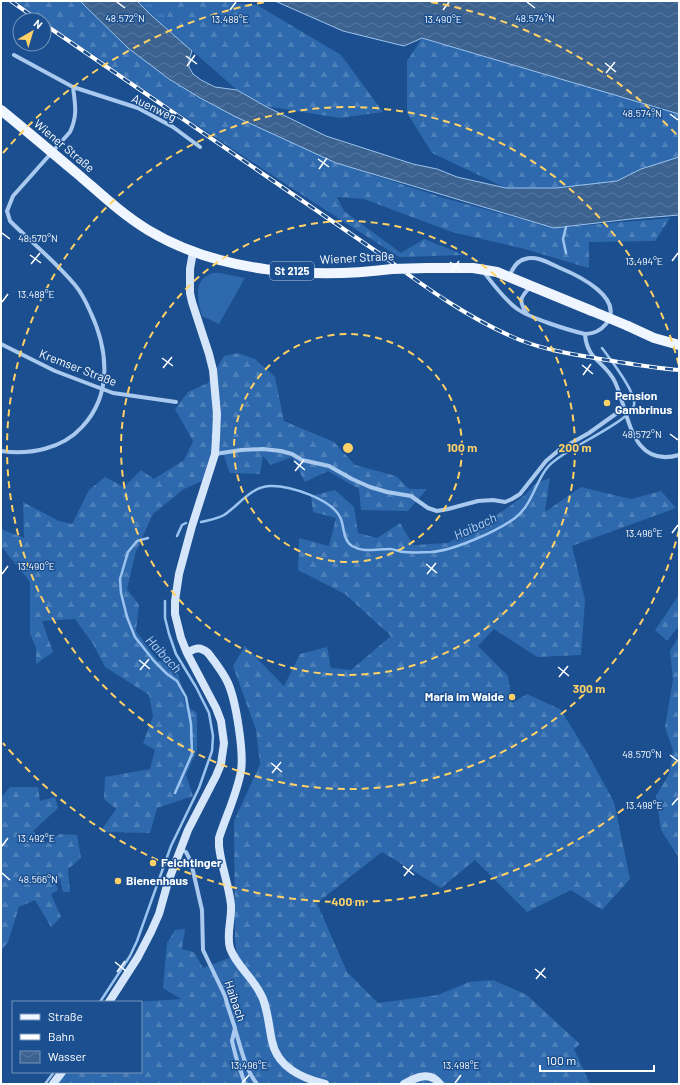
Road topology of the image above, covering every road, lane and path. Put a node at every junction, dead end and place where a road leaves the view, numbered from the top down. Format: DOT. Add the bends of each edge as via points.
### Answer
graph roads {
  1 [pos="14,55"];
  2 [pos="72,87"];
  3 [pos="1,110"];
  4 [pos="200,147"];
  5 [pos="52,152"];
  6 [pos="1,210"];
  7 [pos="7,211"];
  8 [pos="193,252"];
  9 [pos="480,268"];
  10 [pos="509,276"];
  11 [pos="532,285"];
  12 [pos="528,314"];
  13 [pos="585,334"];
  14 [pos="1,344"];
  15 [pos="679,345"];
  16 [pos="102,389"];
  17 [pos="176,402"];
  18 [pos="625,410"];
  19 [pos="1,451"];
  20 [pos="215,454"];
  21 [pos="679,455"];
  22 [pos="187,653"];
  23 [pos="180,849"];
  24 [pos="110,1001"];
  25 [pos="235,1028"];
  26 [pos="61,1073"];
  27 [pos="409,1083"];
  28 [pos="53,1084"];
  29 [pos="245,1084"];
  30 [pos="257,1084"];
  31 [pos="325,1084"];
  32 [pos="440,1084"];
  1 -- 2 [label="street, Auenweg"];
  2 -- 4 [label="street, Auenweg" via="138,108 173,127"];
  2 -- 5 [label="street" via="75,121 70,132"];
  3 -- 5 [label="main road, Wiener Straße / St 2125"];
  5 -- 7 [label="street" via="13,196"];
  5 -- 8 [label="main road, Wiener Straße / St 2125" via="134,221"];
  6 -- 7 [label="street"];
  7 -- 16 [label="street" via="10,221 58,266 86,302 97,326 104,354"];
  8 -- 9 [label="main road, Wiener Straße / St 2125, bridge" via="262,268 315,274 392,269"];
  8 -- 20 [label="main road" via="190,293 209,354 216,387"];
  9 -- 10 [label="main road, Wiener Straße / St 2125"];
  9 -- 12 [label="street" via="506,299"];
  10 -- 11 [label="main road, Wiener Straße / St 2125"];
  10 -- 13 [label="street" via="517,262 524,259 540,259 595,287 605,299 610,315 599,330"];
  11 -- 12 [label="street" via="521,301"];
  11 -- 15 [label="main road, Wiener Straße / St 2125, bridge" via="654,338"];
  12 -- 13 [label="street"];
  13 -- 18 [label="street" via="590,353 613,379"];
  14 -- 16 [label="street, Kremser Straße" via="43,366"];
  16 -- 17 [label="street, Kremser Straße" via="113,393"];
  16 -- 19 [label="street" via="90,419 73,436 50,448 23,452"];
  18 -- 20 [label="street" via="558,450 520,494 512,499 505,502 478,501 438,511 428,508 411,496 370,487 329,466 311,463 292,454 256,449"];
  18 -- 21 [label="street" via="632,434 644,449 661,458"];
  20 -- 22 [label="main road" via="185,548 174,601 178,627"];
  22 -- 23 [label="main road" via="221,720 224,743 221,764"];
  22 -- 31 [label="main road" via="195,648 204,649 228,682 240,740 241,770 219,838 220,856 231,904 230,947 263,999 276,1054 297,1074"];
  23 -- 24 [label="main road" via="151,932"];
  23 -- 25 [label="street, Haibach" via="186,852 191,862 202,910 203,950"];
  25 -- 29 [label="street, Haibach" via="232,1041"];
  25 -- 30 [label="street" via="245,1062"];
  26 -- 28 [label="main road"];
  27 -- 32 [label="main road" via="417,1077 429,1076"];
}
